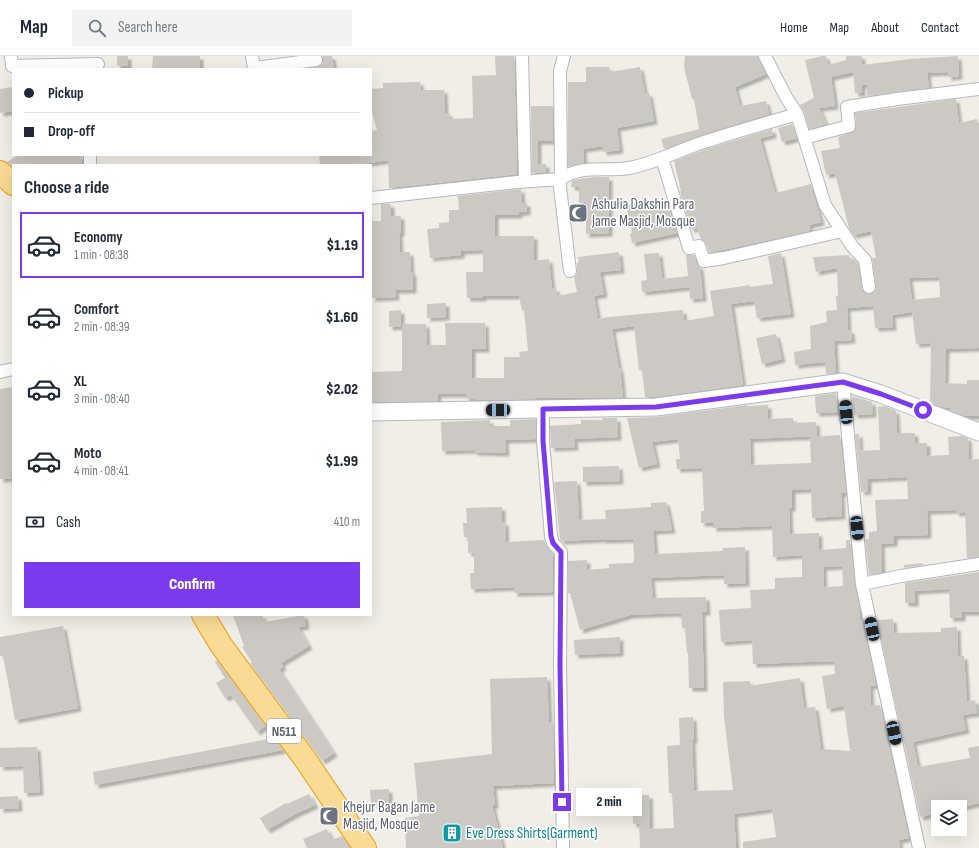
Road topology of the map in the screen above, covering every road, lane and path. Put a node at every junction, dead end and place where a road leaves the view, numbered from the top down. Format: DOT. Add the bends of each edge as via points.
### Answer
graph roads {
  1 [pos="11,56"];
  2 [pos="252,56"];
  3 [pos="522,56"];
  4 [pos="564,56"];
  5 [pos="765,56"];
  6 [pos="316,60"];
  7 [pos="98,63"];
  8 [pos="979,88"];
  9 [pos="797,114"];
  10 [pos="804,138"];
  11 [pos="662,158"];
  12 [pos="0,172"];
  13 [pos="560,179"];
  14 [pos="525,181"];
  15 [pos="12,183"];
  16 [pos="372,198"];
  17 [pos="842,231"];
  18 [pos="570,271"];
  19 [pos="869,287"];
  20 [pos="12,369"];
  21 [pos="0,372"];
  22 [pos="843,382"];
  23 [pos="543,409"];
  24 [pos="372,412"];
  25 [pos="979,432"];
  26 [pos="979,564"];
  27 [pos="862,584"];
  28 [pos="203,616"];
  29 [pos="365,848"];
  30 [pos="564,848"];
  31 [pos="919,848"];
  1 -- 7 [label="street" via="12,66"];
  2 -- 6 [label="street" via="254,68"];
  3 -- 14 [label="street"];
  4 -- 13 [label="street" via="560,71"];
  5 -- 9 [label="street"];
  8 -- 10 [label="street" via="847,108 849,126"];
  9 -- 10 [label="street"];
  9 -- 11 [label="street" via="706,141"];
  10 -- 17 [label="street" via="825,205"];
  11 -- 13 [label="street" via="629,168 580,171"];
  11 -- 17 [label="street" via="689,248 699,246 704,260 724,258"];
  12 -- 15 [label="highway"];
  13 -- 14 [label="street"];
  13 -- 18 [label="street"];
  14 -- 16 [label="street"];
  17 -- 19 [label="street" via="865,260"];
  20 -- 21 [label="street"];
  22 -- 23 [label="street" via="656,407"];
  22 -- 25 [label="street"];
  22 -- 27 [label="street"];
  23 -- 24 [label="street"];
  23 -- 30 [label="street" via="543,441 551,536 553,543 561,552 560,665"];
  26 -- 27 [label="street"];
  27 -- 31 [label="street"];
  28 -- 29 [label="highway, N511"];
}
